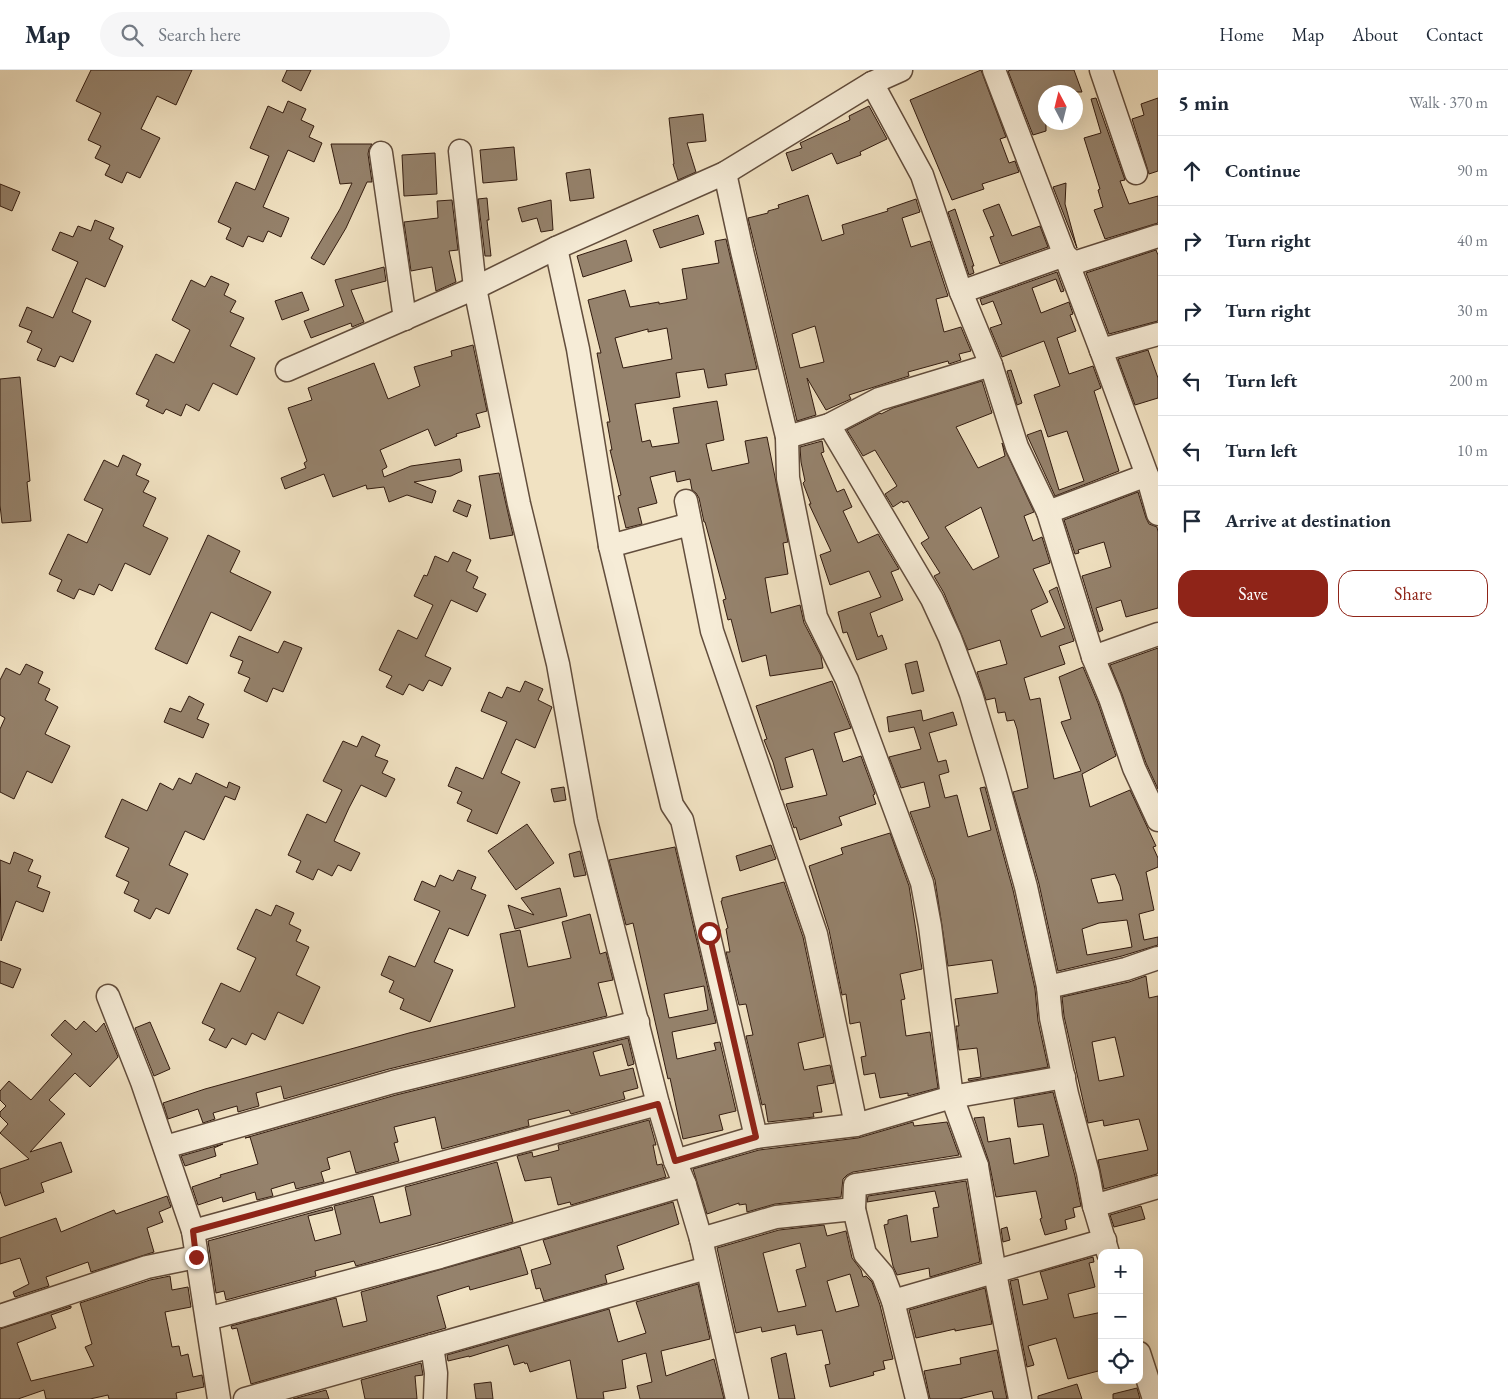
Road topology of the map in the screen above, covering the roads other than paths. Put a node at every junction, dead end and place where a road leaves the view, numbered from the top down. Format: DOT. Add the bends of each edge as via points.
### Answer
graph roads {
  1 [pos="901,70"];
  2 [pos="994,70"];
  3 [pos="1101,70"];
  4 [pos="872,83"];
  5 [pos="460,150"];
  6 [pos="381,153"];
  7 [pos="725,173"];
  8 [pos="1136,173"];
  9 [pos="1158,236"];
  10 [pos="556,248"];
  11 [pos="1065,255"];
  12 [pos="475,288"];
  13 [pos="961,292"];
  14 [pos="405,319"];
  15 [pos="1158,334"];
  16 [pos="1101,350"];
  17 [pos="991,366"];
  18 [pos="287,370"];
  19 [pos="829,425"];
  20 [pos="787,437"];
  21 [pos="1147,475"];
  22 [pos="686,501"];
  23 [pos="1048,512"];
  24 [pos="1158,514"];
  25 [pos="690,524"];
  26 [pos="610,546"];
  27 [pos="1158,634"];
  28 [pos="1093,657"];
  29 [pos="1157,816"];
  30 [pos="1158,958"];
  31 [pos="1048,987"];
  32 [pos="108,996"];
  33 [pos="638,1022"];
  34 [pos="1064,1077"];
  35 [pos="952,1097"];
  36 [pos="658,1104"];
  37 [pos="856,1125"];
  38 [pos="756,1137"];
  39 [pos="165,1147"];
  40 [pos="675,1161"];
  41 [pos="977,1166"];
  42 [pos="685,1185"];
  43 [pos="1158,1187"];
  44 [pos="1094,1206"];
  45 [pos="854,1209"];
  46 [pos="193,1231"];
  47 [pos="701,1239"];
  48 [pos="1107,1246"];
  49 [pos="196,1257"];
  50 [pos="707,1268"];
  51 [pos="995,1273"];
  52 [pos="893,1301"];
  53 [pos="0,1316"];
  54 [pos="207,1319"];
  55 [pos="432,1346"];
  56 [pos="1148,1364"];
  57 [pos="219,1399"];
  58 [pos="245,1399"];
  59 [pos="435,1399"];
  60 [pos="737,1399"];
  61 [pos="917,1399"];
  62 [pos="1020,1399"];
  63 [pos="1154,1399"];
  1 -- 4 [label="street"];
  2 -- 11 [label="street"];
  3 -- 8 [label="street"];
  4 -- 7 [label="street"];
  4 -- 13 [label="street" via="922,175"];
  5 -- 12 [label="street"];
  6 -- 14 [label="street"];
  7 -- 10 [label="street"];
  7 -- 20 [label="street"];
  9 -- 11 [label="street" via="1074,263"];
  10 -- 12 [label="street"];
  10 -- 26 [label="street" via="578,349"];
  11 -- 13 [label="street"];
  11 -- 16 [label="street"];
  12 -- 14 [label="street"];
  12 -- 33 [label="street" via="519,504 558,664 586,821"];
  13 -- 17 [label="street"];
  14 -- 18 [label="street"];
  15 -- 16 [label="street"];
  16 -- 21 [label="street"];
  17 -- 19 [label="street" via="878,399"];
  17 -- 23 [label="street" via="1017,447"];
  19 -- 20 [label="street"];
  19 -- 31 [label="street" via="932,599 950,638 995,774 1026,888"];
  20 -- 35 [label="street" via="788,478 816,617 847,680 922,883"];
  21 -- 23 [label="street"];
  21 -- 24 [label="street"];
  22 -- 25 [label="street"];
  23 -- 28 [label="street"];
  25 -- 26 [label="street"];
  25 -- 37 [label="street" via="712,631 816,934"];
  26 -- 38 [label="street" via="672,805 682,820"];
  27 -- 28 [label="street"];
  28 -- 29 [label="street" via="1134,768"];
  30 -- 31 [label="street"];
  31 -- 34 [label="street"];
  32 -- 39 [label="street"];
  33 -- 36 [label="street"];
  33 -- 39 [label="street" via="393,1082"];
  34 -- 35 [label="street"];
  34 -- 44 [label="street"];
  35 -- 37 [label="street"];
  35 -- 41 [label="street"];
  36 -- 40 [label="street"];
  36 -- 46 [label="street"];
  37 -- 38 [label="street"];
  38 -- 40 [label="street"];
  39 -- 46 [label="street"];
  40 -- 42 [label="street"];
  41 -- 45 [label="street" via="854,1185"];
  41 -- 51 [label="street"];
  42 -- 47 [label="street"];
  42 -- 54 [label="street" via="440,1257"];
  43 -- 44 [label="street"];
  44 -- 48 [label="street"];
  45 -- 47 [label="street" via="776,1217"];
  45 -- 52 [label="street" via="865,1254 883,1275"];
  46 -- 49 [label="street"];
  47 -- 50 [label="street"];
  48 -- 51 [label="street"];
  49 -- 53 [label="street" via="147,1267"];
  49 -- 54 [label="street"];
  50 -- 55 [label="street"];
  50 -- 60 [label="street"];
  51 -- 52 [label="street"];
  51 -- 62 [label="street"];
  52 -- 61 [label="street"];
  54 -- 57 [label="street"];
  55 -- 58 [label="street"];
  55 -- 59 [label="street"];
  56 -- 63 [label="street"];
}
